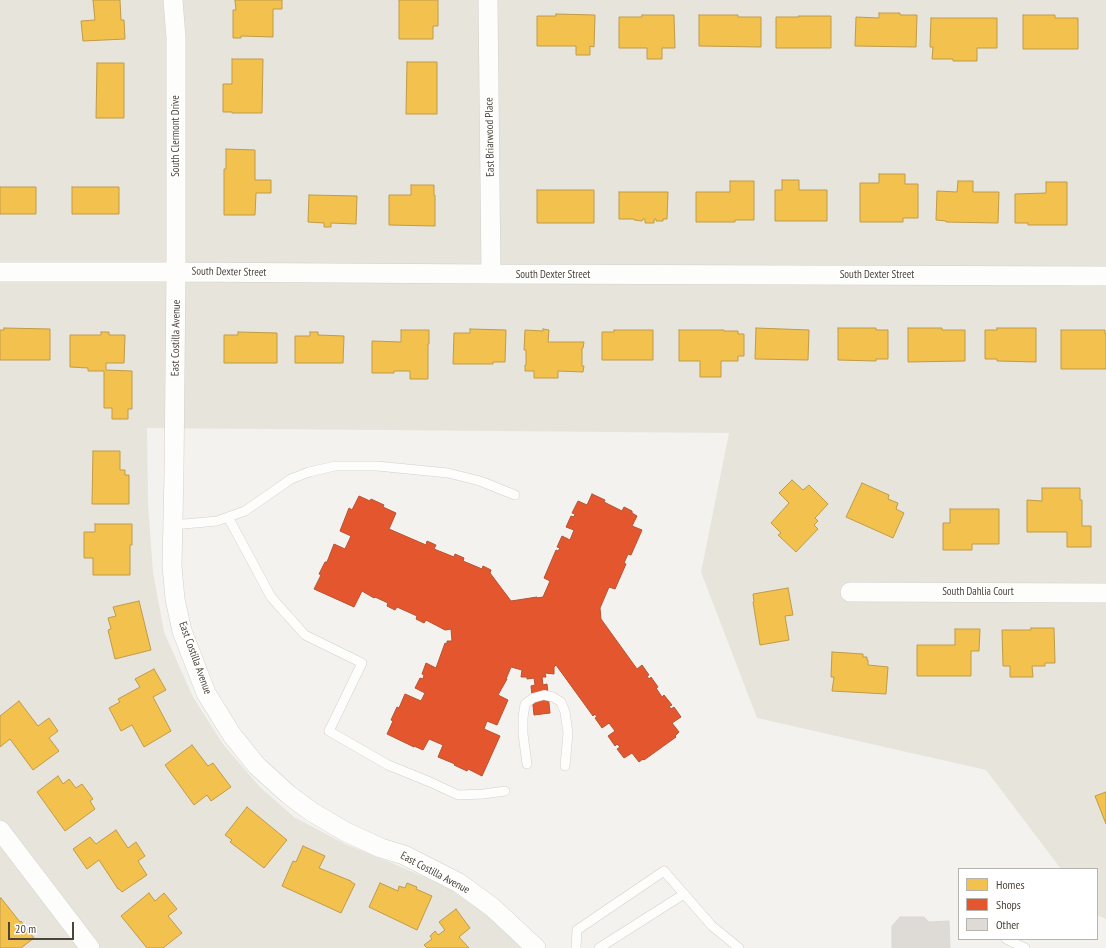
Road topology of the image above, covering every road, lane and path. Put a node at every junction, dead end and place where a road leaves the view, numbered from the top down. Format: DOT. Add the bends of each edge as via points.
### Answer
graph roads {
  1 [pos="173,0"];
  2 [pos="488,0"];
  3 [pos="0,272"];
  4 [pos="176,272"];
  5 [pos="491,274"];
  6 [pos="1106,276"];
  7 [pos="515,495"];
  8 [pos="228,517"];
  9 [pos="173,525"];
  10 [pos="850,592"];
  11 [pos="1106,593"];
  12 [pos="527,764"];
  13 [pos="565,766"];
  14 [pos="505,791"];
  15 [pos="0,830"];
  16 [pos="684,894"];
  17 [pos="1008,940"];
  18 [pos="90,948"];
  19 [pos="536,948"];
  20 [pos="576,948"];
  21 [pos="599,948"];
  22 [pos="739,948"];
  23 [pos="1025,948"];
  1 -- 4 [label="street, South Clermont Drive" via="176,38"];
  2 -- 5 [label="street, East Briarwood Place"];
  3 -- 4 [label="street, South Dexter Street"];
  4 -- 5 [label="street, South Dexter Street"];
  4 -- 9 [label="street, East Costilla Avenue"];
  5 -- 6 [label="street, South Dexter Street"];
  7 -- 8 [label="lane" via="480,481 448,473 377,466 336,466 291,479 245,511"];
  8 -- 9 [label="lane" via="217,521"];
  8 -- 14 [label="lane" via="271,597 305,635 362,663 329,732 388,765 458,795"];
  9 -- 19 [label="street, East Costilla Avenue" via="172,566 175,599 182,631 206,693 232,735 258,766 290,796 346,832 404,855 459,883 492,907"];
  10 -- 11 [label="street, South Dahlia Court"];
  12 -- 13 [label="lane" via="523,723 525,704 544,695 561,702 565,712 568,733"];
  15 -- 18 [label="street"];
  16 -- 20 [label="lane" via="664,871 577,930"];
  16 -- 21 [label="lane"];
  16 -- 22 [label="lane" via="712,926"];
  17 -- 23 [label="lane"];
}
